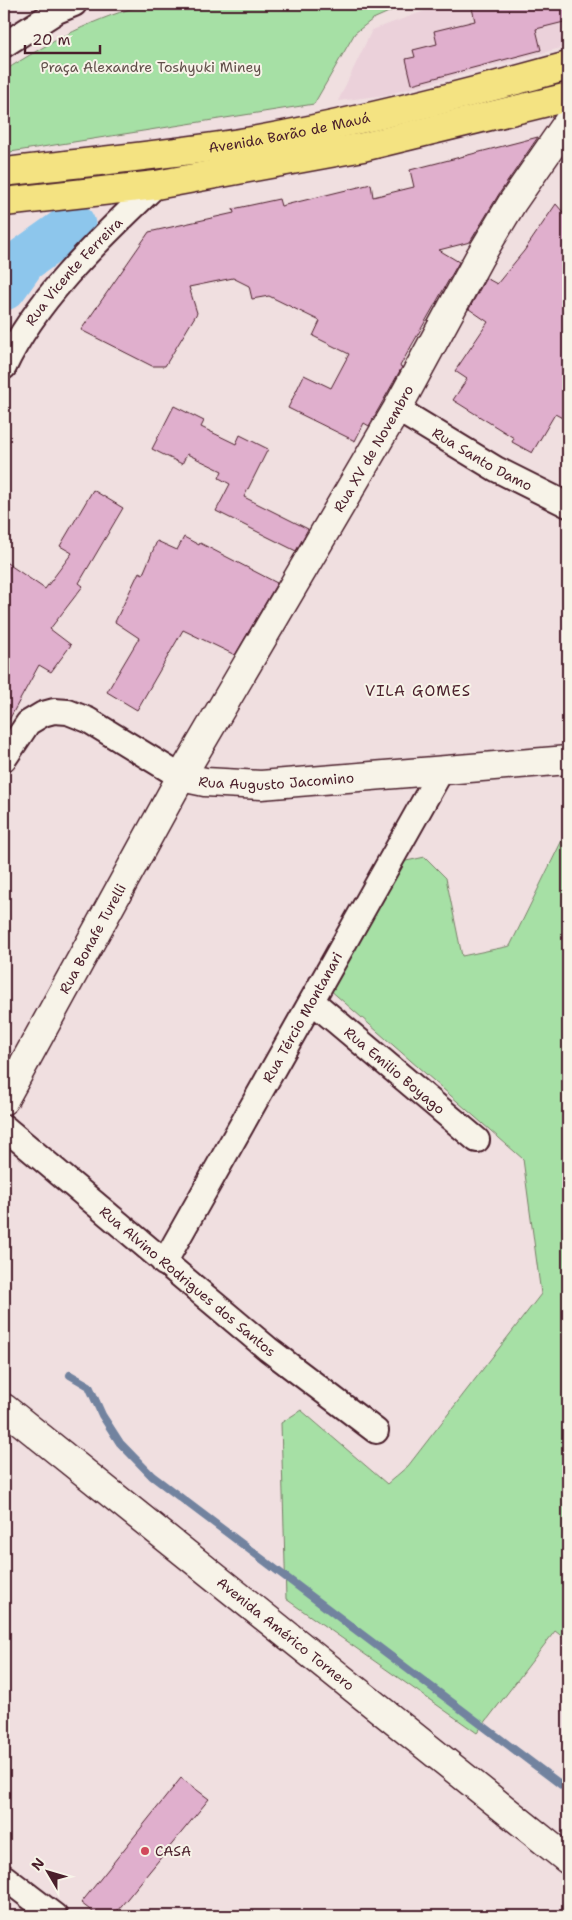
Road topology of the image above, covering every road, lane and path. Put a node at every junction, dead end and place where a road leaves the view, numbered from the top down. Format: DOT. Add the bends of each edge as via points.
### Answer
graph roads {
  1 [pos="74,4"];
  2 [pos="4,44"];
  3 [pos="568,66"];
  4 [pos="568,97"];
  5 [pos="568,122"];
  6 [pos="4,172"];
  7 [pos="156,185"];
  8 [pos="4,202"];
  9 [pos="4,368"];
  10 [pos="397,409"];
  11 [pos="568,505"];
  12 [pos="9,750"];
  13 [pos="568,760"];
  14 [pos="441,771"];
  15 [pos="181,777"];
  16 [pos="312,1000"];
  17 [pos="4,1100"];
  18 [pos="4,1127"];
  19 [pos="477,1140"];
  20 [pos="164,1263"];
  21 [pos="4,1408"];
  22 [pos="376,1431"];
  23 [pos="568,1860"];
  24 [pos="4,1877"];
  25 [pos="55,1916"];
  1 -- 2 [label="street"];
  3 -- 6 [label="main road, Avenida Barão de Mauá" via="342,124 250,141"];
  4 -- 7 [label="main road, Avenida Barão de Mauá" via="363,147"];
  5 -- 10 [label="street, Rua XV de Novembro" via="512,203"];
  7 -- 8 [label="main road, Avenida Barão de Mauá"];
  7 -- 9 [label="street, Rua Vicente Ferreira" via="102,237 44,305 17,340"];
  10 -- 11 [label="street, Rua Santo Damo" via="496,469"];
  10 -- 15 [label="street, Rua XV de Novembro"];
  12 -- 15 [label="street, Rua Augusto Jacomino" via="28,722 54,711 68,712 88,720"];
  13 -- 14 [label="street, Rua Augusto Jacomino"];
  14 -- 15 [label="street, Rua Augusto Jacomino" via="261,785 205,782"];
  14 -- 16 [label="street, Rua Tércio Montanari"];
  15 -- 17 [label="street, Rua Bonafe Turelli"];
  16 -- 19 [label="street, Rua Emilio Boyago"];
  16 -- 20 [label="street, Rua Tércio Montanari"];
  18 -- 20 [label="street, Rua Alvino Rodrigues dos Santos"];
  20 -- 22 [label="street, Rua Alvino Rodrigues dos Santos" via="268,1349"];
  21 -- 23 [label="street, Avenida Américo Tornero"];
  24 -- 25 [label="street"];
}
